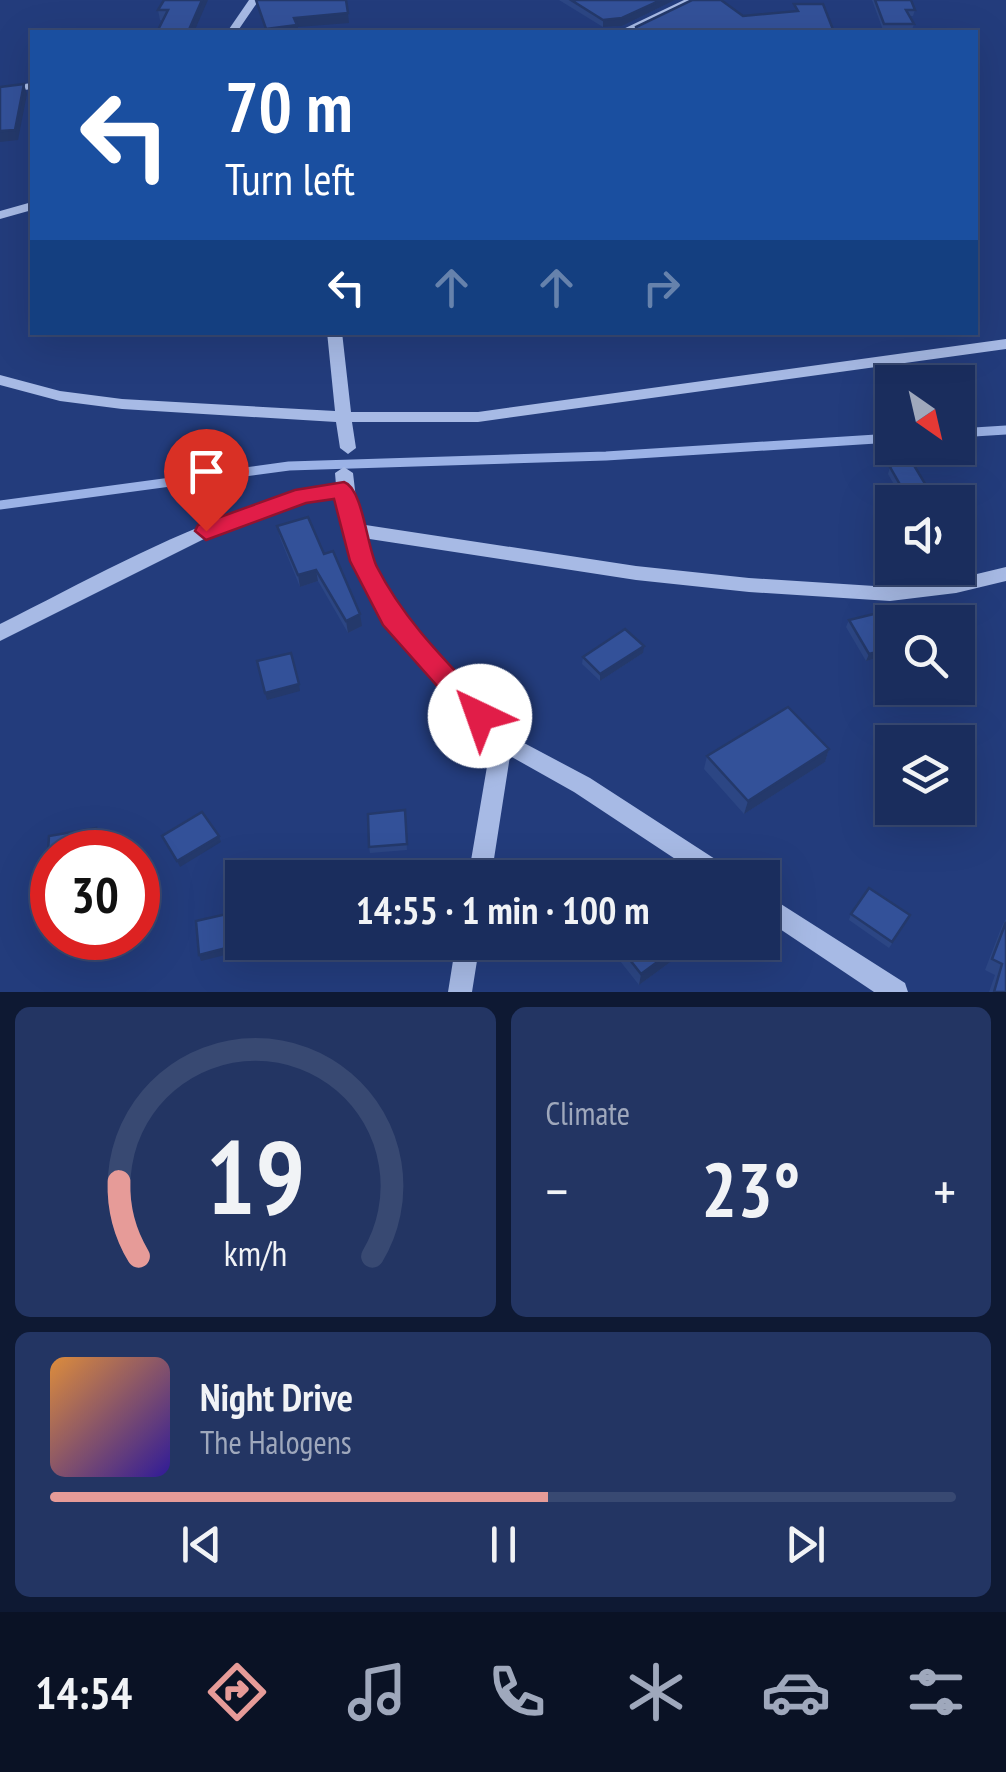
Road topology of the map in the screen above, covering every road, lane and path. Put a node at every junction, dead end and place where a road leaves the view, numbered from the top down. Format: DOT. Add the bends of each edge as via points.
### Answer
graph roads {
  1 [pos="254,0"];
  2 [pos="692,0"];
  3 [pos="233,30"];
  4 [pos="626,30"];
  5 [pos="30,86"];
  6 [pos="0,90"];
  7 [pos="30,207"];
  8 [pos="0,215"];
  9 [pos="335,335"];
  10 [pos="1006,344"];
  11 [pos="0,380"];
  12 [pos="341,417"];
  13 [pos="348,448"];
  14 [pos="352,530"];
  15 [pos="1006,574"];
  16 [pos="0,633"];
  17 [pos="502,741"];
  18 [pos="482,860"];
  19 [pos="697,860"];
  20 [pos="780,915"];
  21 [pos="465,960"];
  22 [pos="460,992"];
  23 [pos="896,992"];
  1 -- 3 [label="street"];
  2 -- 4 [label="street"];
  5 -- 6 [label="street"];
  7 -- 8 [label="street"];
  9 -- 12 [label="street"];
  10 -- 12 [label="street" via="478,417"];
  11 -- 12 [label="street" via="122,404"];
  12 -- 13 [label="street"];
  14 -- 15 [label="street" via="749,586 890,594"];
  14 -- 16 [label="street" via="344,482 234,518"];
  14 -- 17 [label="street" via="392,618"];
  17 -- 18 [label="street"];
  17 -- 19 [label="street"];
  20 -- 23 [label="street"];
  21 -- 22 [label="street"];
}
